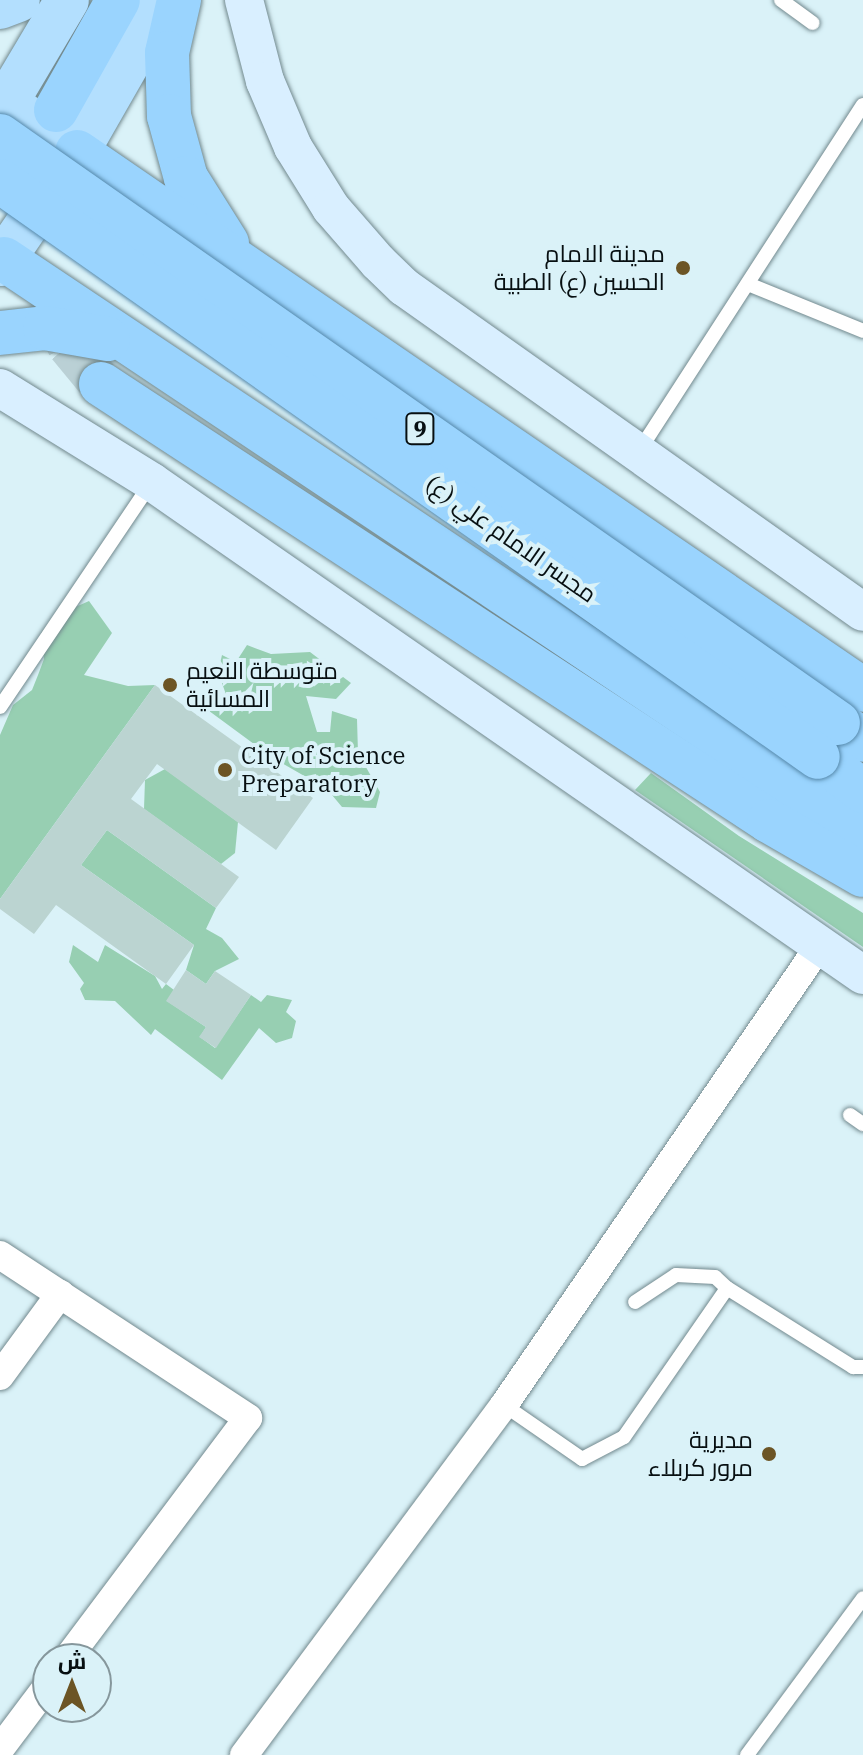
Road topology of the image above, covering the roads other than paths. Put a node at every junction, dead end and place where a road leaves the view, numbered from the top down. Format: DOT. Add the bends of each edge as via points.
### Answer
graph roads {
  1 [pos="18,0"];
  2 [pos="67,0"];
  3 [pos="118,0"];
  4 [pos="164,0"];
  5 [pos="179,0"];
  6 [pos="244,0"];
  7 [pos="781,0"];
  8 [pos="0,7"];
  9 [pos="813,23"];
  10 [pos="863,105"];
  11 [pos="56,110"];
  12 [pos="2,113"];
  13 [pos="77,152"];
  14 [pos="0,181"];
  15 [pos="1,260"];
  16 [pos="263,278"];
  17 [pos="748,284"];
  18 [pos="329,324"];
  19 [pos="863,331"];
  20 [pos="0,333"];
  21 [pos="151,359"];
  22 [pos="101,384"];
  23 [pos="0,388"];
  24 [pos="259,431"];
  25 [pos="639,451"];
  26 [pos="152,482"];
  27 [pos="863,612"];
  28 [pos="0,707"];
  29 [pos="846,727"];
  30 [pos="863,791"];
  31 [pos="863,833"];
  32 [pos="863,875"];
  33 [pos="820,945"];
  34 [pos="863,975"];
  35 [pos="850,1115"];
  36 [pos="863,1124"];
  37 [pos="0,1255"];
  38 [pos="727,1288"];
  39 [pos="60,1294"];
  40 [pos="635,1302"];
  41 [pos="863,1367"];
  42 [pos="0,1376"];
  43 [pos="504,1405"];
  44 [pos="863,1598"];
  45 [pos="79,1643"];
  46 [pos="32,1706"];
  47 [pos="0,1749"];
  48 [pos="244,1755"];
  49 [pos="747,1755"];
  1 -- 8 [label="main road"];
  2 -- 12 [label="main road"];
  3 -- 11 [label="highway"];
  4 -- 13 [label="main road"];
  5 -- 16 [label="highway" via="166,85 175,148 200,207 239,257"];
  6 -- 25 [label="main road" via="278,114 311,178 353,236 404,287"];
  7 -- 9 [label="lane"];
  10 -- 17 [label="lane"];
  12 -- 13 [label="main road"];
  12 -- 29 [label="highway, مجسر الامام علي (ع) / 9, bridge"];
  13 -- 15 [label="main road"];
  13 -- 16 [label="highway"];
  14 -- 29 [label="highway, مجسر الامام علي (ع) / 9, bridge"];
  15 -- 21 [label="highway"];
  16 -- 18 [label="highway"];
  17 -- 19 [label="lane"];
  17 -- 25 [label="lane"];
  18 -- 24 [label="highway"];
  18 -- 29 [label="highway"];
  20 -- 21 [label="highway" via="73,330"];
  21 -- 24 [label="highway"];
  22 -- 32 [label="highway" via="769,821"];
  23 -- 26 [label="main road"];
  24 -- 31 [label="highway"];
  25 -- 27 [label="main road"];
  26 -- 28 [label="lane"];
  26 -- 33 [label="main road"];
  29 -- 30 [label="highway, مجسر الامام علي (ع) / 9"];
  33 -- 34 [label="main road"];
  33 -- 43 [label="street"];
  35 -- 36 [label="lane"];
  37 -- 39 [label="street"];
  38 -- 40 [label="lane" via="715,1277 676,1275"];
  38 -- 41 [label="lane" via="853,1367"];
  38 -- 43 [label="lane" via="624,1437 604,1450 582,1459"];
  39 -- 42 [label="street"];
  39 -- 45 [label="street" via="248,1418"];
  43 -- 48 [label="street"];
  44 -- 49 [label="lane"];
  46 -- 47 [label="street"];
}
